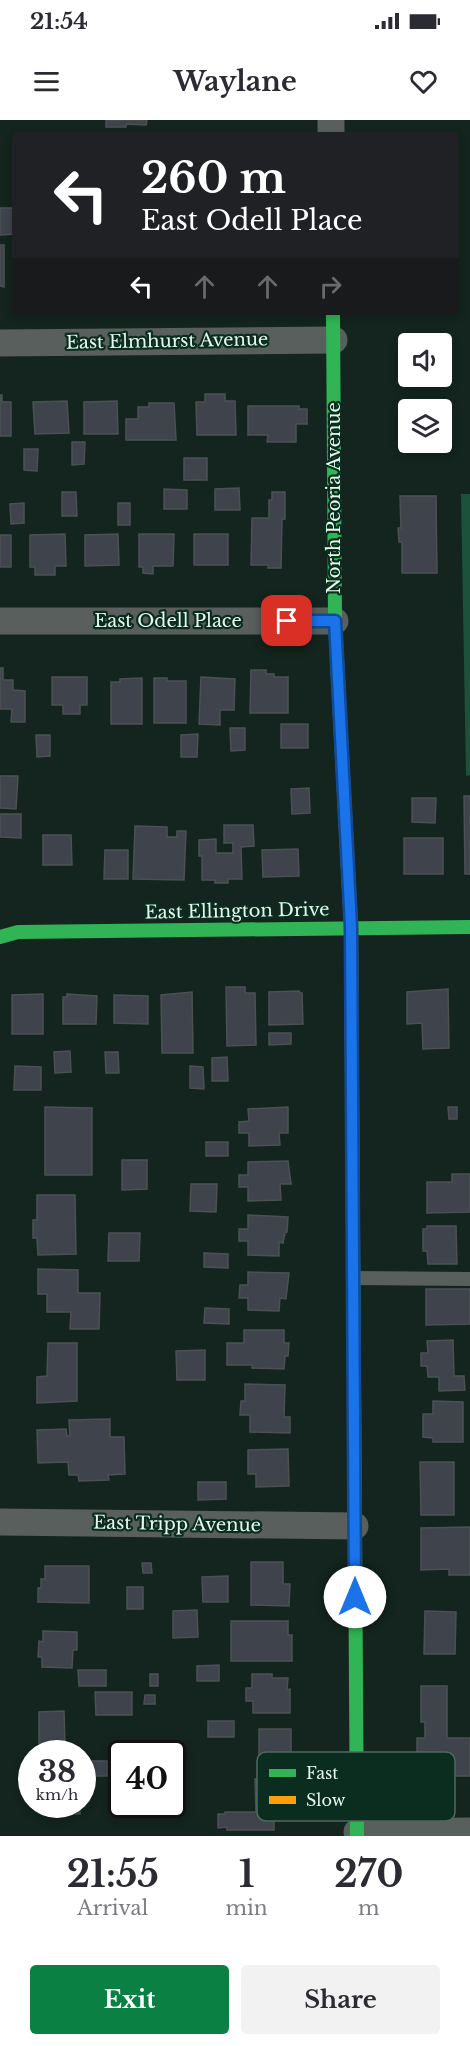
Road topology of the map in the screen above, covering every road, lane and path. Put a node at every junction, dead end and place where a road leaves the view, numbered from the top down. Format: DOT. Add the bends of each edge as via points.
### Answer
graph roads {
  1 [pos="333,315"];
  2 [pos="334,340"];
  3 [pos="0,343"];
  4 [pos="0,621"];
  5 [pos="335,621"];
  6 [pos="351,927"];
  7 [pos="470,927"];
  8 [pos="1,935"];
  9 [pos="353,1278"];
  10 [pos="470,1279"];
  11 [pos="0,1522"];
  12 [pos="355,1526"];
  13 [pos="356,1752"];
  14 [pos="470,1831"];
  15 [pos="357,1834"];
  1 -- 2 [label="street, North Peoria Avenue"];
  2 -- 3 [label="street, East Elmhurst Avenue"];
  2 -- 5 [label="street, North Peoria Avenue"];
  4 -- 5 [label="street, East Odell Place"];
  5 -- 6 [label="street, North Peoria Avenue"];
  6 -- 7 [label="street, East Ellington Drive"];
  6 -- 8 [label="street, East Ellington Drive"];
  6 -- 9 [label="street, North Peoria Avenue"];
  9 -- 10 [label="lane"];
  9 -- 12 [label="street, North Peoria Avenue"];
  11 -- 12 [label="street, East Tripp Avenue"];
  12 -- 13 [label="street, North Peoria Avenue"];
  14 -- 15 [label="street"];
}
